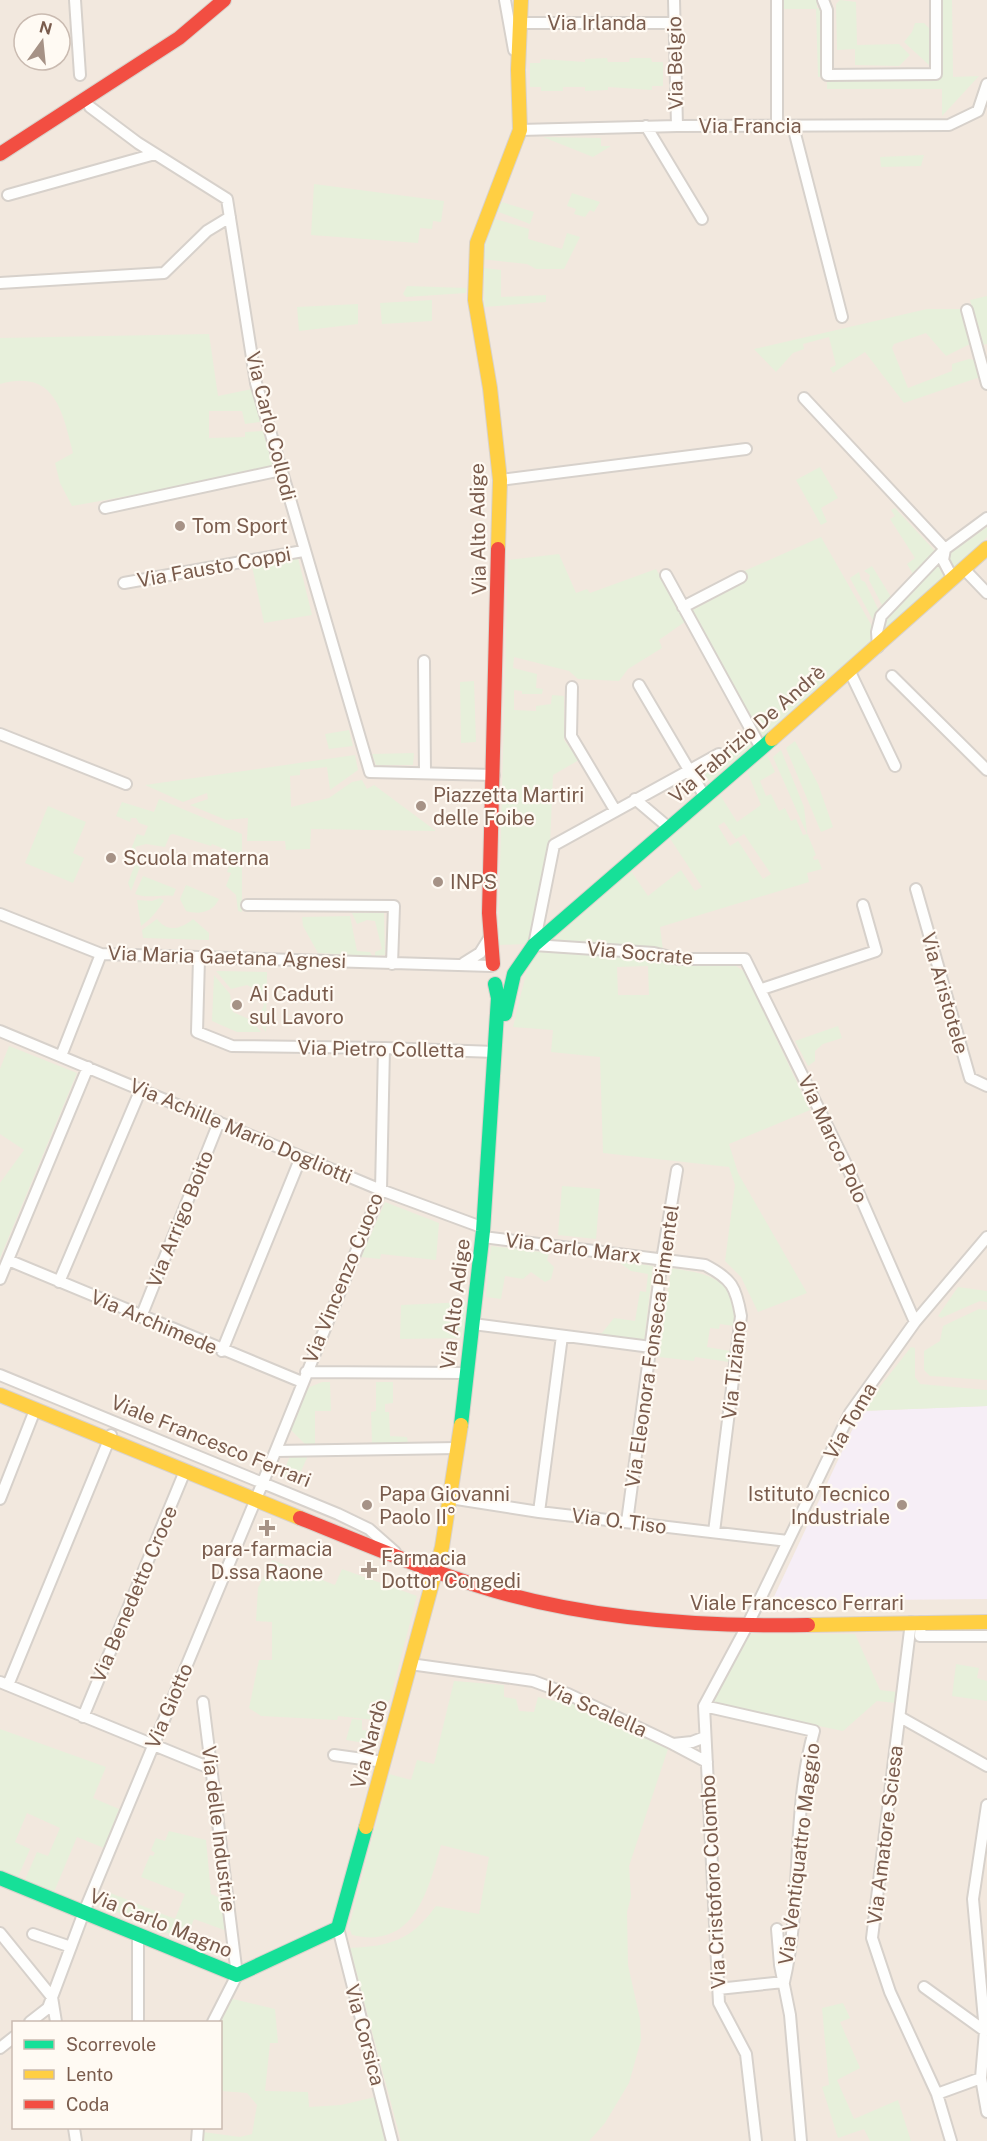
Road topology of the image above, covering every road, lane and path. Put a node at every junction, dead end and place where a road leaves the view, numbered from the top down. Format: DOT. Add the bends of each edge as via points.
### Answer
graph roads {
  1 [pos="75,0"];
  2 [pos="224,0"];
  3 [pos="506,0"];
  4 [pos="520,0"];
  5 [pos="674,0"];
  6 [pos="777,0"];
  7 [pos="823,0"];
  8 [pos="936,0"];
  9 [pos="520,23"];
  10 [pos="674,23"];
  11 [pos="518,70"];
  12 [pos="80,75"];
  13 [pos="987,84"];
  14 [pos="90,107"];
  15 [pos="646,126"];
  16 [pos="677,126"];
  17 [pos="777,126"];
  18 [pos="793,126"];
  19 [pos="520,130"];
  20 [pos="0,154"];
  21 [pos="155,154"];
  22 [pos="8,195"];
  23 [pos="230,217"];
  24 [pos="702,219"];
  25 [pos="0,282"];
  26 [pos="967,310"];
  27 [pos="842,317"];
  28 [pos="987,384"];
  29 [pos="804,398"];
  30 [pos="746,449"];
  31 [pos="281,470"];
  32 [pos="500,480"];
  33 [pos="105,508"];
  34 [pos="987,518"];
  35 [pos="987,548"];
  36 [pos="945,549"];
  37 [pos="303,551"];
  38 [pos="958,574"];
  39 [pos="666,575"];
  40 [pos="741,577"];
  41 [pos="124,583"];
  42 [pos="987,593"];
  43 [pos="683,607"];
  44 [pos="878,647"];
  45 [pos="424,661"];
  46 [pos="850,672"];
  47 [pos="892,676"];
  48 [pos="639,685"];
  49 [pos="572,687"];
  50 [pos="0,735"];
  51 [pos="761,748"];
  52 [pos="719,754"];
  53 [pos="895,766"];
  54 [pos="689,770"];
  55 [pos="987,770"];
  56 [pos="425,773"];
  57 [pos="494,775"];
  58 [pos="126,784"];
  59 [pos="705,797"];
  60 [pos="634,799"];
  61 [pos="615,810"];
  62 [pos="668,827"];
  63 [pos="916,890"];
  64 [pos="247,905"];
  65 [pos="863,905"];
  66 [pos="0,914"];
  67 [pos="490,937"];
  68 [pos="533,947"];
  69 [pos="101,954"];
  70 [pos="199,958"];
  71 [pos="746,959"];
  72 [pos="392,964"];
  73 [pos="460,965"];
  74 [pos="504,968"];
  75 [pos="494,983"];
  76 [pos="762,989"];
  77 [pos="0,1031"];
  78 [pos="495,1046"];
  79 [pos="384,1048"];
  80 [pos="61,1056"];
  81 [pos="88,1067"];
  82 [pos="987,1086"];
  83 [pos="141,1089"];
  84 [pos="219,1122"];
  85 [pos="301,1156"];
  86 [pos="678,1170"];
  87 [pos="381,1190"];
  88 [pos="483,1232"];
  89 [pos="987,1237"];
  90 [pos="8,1260"];
  91 [pos="663,1260"];
  92 [pos="0,1279"];
  93 [pos="59,1282"];
  94 [pos="141,1317"];
  95 [pos="915,1322"];
  96 [pos="473,1324"];
  97 [pos="562,1335"];
  98 [pos="651,1347"];
  99 [pos="222,1351"];
  100 [pos="467,1373"];
  101 [pos="0,1376"];
  102 [pos="304,1377"];
  103 [pos="0,1395"];
  104 [pos="35,1410"];
  105 [pos="116,1423"];
  106 [pos="109,1440"];
  107 [pos="457,1448"];
  108 [pos="276,1450"];
  109 [pos="185,1471"];
  110 [pos="263,1482"];
  111 [pos="450,1498"];
  112 [pos="0,1499"];
  113 [pos="256,1500"];
  114 [pos="539,1512"];
  115 [pos="627,1522"];
  116 [pos="714,1532"];
  117 [pos="788,1541"];
  118 [pos="400,1556"];
  119 [pos="436,1570"];
  120 [pos="987,1622"];
  121 [pos="916,1623"];
  122 [pos="747,1626"];
  123 [pos="987,1636"];
  124 [pos="410,1665"];
  125 [pos="4,1683"];
  126 [pos="203,1702"];
  127 [pos="704,1706"];
  128 [pos="83,1717"];
  129 [pos="900,1717"];
  130 [pos="705,1737"];
  131 [pos="153,1744"];
  132 [pos="673,1744"];
  133 [pos="334,1755"];
  134 [pos="384,1762"];
  135 [pos="707,1762"];
  136 [pos="987,1766"];
  137 [pos="210,1768"];
  138 [pos="987,1805"];
  139 [pos="0,1878"];
  140 [pos="84,1912"];
  141 [pos="338,1928"];
  142 [pos="777,1929"];
  143 [pos="0,1934"];
  144 [pos="33,1934"];
  145 [pos="138,1934"];
  146 [pos="70,1947"];
  147 [pos="237,1975"];
  148 [pos="784,1982"];
  149 [pos="924,1987"];
  150 [pos="718,1989"];
  151 [pos="52,1997"];
  152 [pos="31,2021"];
  153 [pos="56,2021"];
  154 [pos="138,2021"];
  155 [pos="214,2021"];
  156 [pos="986,2031"];
  157 [pos="12,2039"];
  158 [pos="0,2048"];
  159 [pos="981,2078"];
  160 [pos="937,2094"];
  161 [pos="987,2112"];
  162 [pos="392,2141"];
  163 [pos="756,2141"];
  164 [pos="801,2141"];
  165 [pos="951,2141"];
  1 -- 12 [label="street"];
  2 -- 20 [label="street" via="180,38"];
  3 -- 11 [label="street"];
  4 -- 9 [label="street"];
  5 -- 10 [label="street, Via Belgio"];
  6 -- 17 [label="street"];
  7 -- 8 [label="street" via="827,10 827,75 936,74"];
  9 -- 10 [label="street, Via Irlanda"];
  9 -- 11 [label="street"];
  10 -- 16 [label="street, Via Belgio"];
  11 -- 19 [label="street"];
  13 -- 18 [label="street, Via Francia" via="978,111 949,125"];
  14 -- 21 [label="street, Via Carlo Collodi"];
  15 -- 16 [label="street, Via Francia"];
  15 -- 19 [label="street, Via Francia"];
  15 -- 24 [label="street"];
  16 -- 17 [label="street, Via Francia"];
  17 -- 18 [label="street, Via Francia"];
  18 -- 27 [label="street"];
  19 -- 32 [label="street, Via Alto Adige" via="477,243 475,300"];
  21 -- 22 [label="street"];
  21 -- 23 [label="street, Via Carlo Collodi" via="227,199"];
  23 -- 25 [label="street" via="207,231 164,273"];
  23 -- 31 [label="street, Via Carlo Collodi" via="256,382"];
  26 -- 28 [label="street"];
  29 -- 36 [label="street"];
  30 -- 32 [label="street"];
  31 -- 33 [label="street"];
  31 -- 37 [label="street, Via Carlo Collodi"];
  32 -- 57 [label="street, Via Alto Adige"];
  34 -- 36 [label="street"];
  35 -- 38 [label="street, Via Fabrizio De Andrè"];
  36 -- 38 [label="street" via="943,560"];
  36 -- 44 [label="street" via="881,616"];
  37 -- 41 [label="street, Via Fausto Coppi"];
  37 -- 56 [label="street, Via Carlo Collodi" via="370,772"];
  38 -- 42 [label="street"];
  38 -- 44 [label="street, Via Fabrizio De Andrè"];
  39 -- 43 [label="street"];
  40 -- 43 [label="street"];
  43 -- 51 [label="street"];
  44 -- 46 [label="street, Via Fabrizio De Andrè"];
  45 -- 56 [label="street"];
  46 -- 51 [label="street, Via Fabrizio De Andrè"];
  46 -- 53 [label="street"];
  47 -- 55 [label="street"];
  48 -- 54 [label="street"];
  49 -- 61 [label="street" via="571,736"];
  50 -- 58 [label="street"];
  51 -- 59 [label="street, Via Fabrizio De Andrè"];
  52 -- 54 [label="street"];
  54 -- 59 [label="street"];
  54 -- 60 [label="street"];
  56 -- 57 [label="street"];
  57 -- 67 [label="street, Via Alto Adige"];
  59 -- 62 [label="street, Via Fabrizio De Andrè"];
  60 -- 61 [label="street"];
  60 -- 62 [label="street"];
  61 -- 68 [label="street" via="554,845"];
  62 -- 68 [label="street, Via Fabrizio De Andrè"];
  63 -- 82 [label="street, Via Aristotele" via="970,1078"];
  64 -- 72 [label="street" via="394,906"];
  65 -- 76 [label="street" via="876,951"];
  66 -- 69 [label="street, Via Maria Gaetana Agnesi"];
  67 -- 73 [label="street" via="480,953"];
  67 -- 74 [label="street, Via Alto Adige"];
  68 -- 71 [label="street, Via Socrate" via="654,953 679,959"];
  68 -- 74 [label="street, Via Fabrizio De Andrè"];
  69 -- 70 [label="street, Via Maria Gaetana Agnesi"];
  69 -- 80 [label="street"];
  70 -- 72 [label="street, Via Maria Gaetana Agnesi"];
  70 -- 79 [label="street, Via Pietro Colletta" via="197,1032 232,1046"];
  71 -- 76 [label="street, Via Marco Polo"];
  72 -- 73 [label="street, Via Maria Gaetana Agnesi"];
  73 -- 74 [label="street, Via Maria Gaetana Agnesi"];
  73 -- 75 [label="street, Via Maria Gaetana Agnesi" via="485,974"];
  74 -- 75 [label="street, Via Alto Adige" via="489,975"];
  74 -- 75 [label="street" via="502,986"];
  74 -- 78 [label="street, Via Alto Adige"];
  75 -- 78 [label="street, Via Alto Adige" via="499,994 492,1027"];
  76 -- 95 [label="street, Via Marco Polo"];
  77 -- 80 [label="street, Via Achille Mario Dogliotti"];
  78 -- 79 [label="street, Via Pietro Colletta"];
  78 -- 88 [label="street, Via Alto Adige"];
  79 -- 87 [label="street, Via Vincenzo Cuoco"];
  80 -- 81 [label="street, Via Achille Mario Dogliotti"];
  81 -- 83 [label="street, Via Achille Mario Dogliotti"];
  81 -- 90 [label="street"];
  83 -- 84 [label="street, Via Achille Mario Dogliotti"];
  83 -- 93 [label="street"];
  84 -- 85 [label="street, Via Achille Mario Dogliotti"];
  84 -- 94 [label="street, Via Arrigo Boito"];
  85 -- 87 [label="street, Via Achille Mario Dogliotti"];
  85 -- 99 [label="street"];
  86 -- 91 [label="street, Via Eleonora Fonseca Pimentel"];
  87 -- 88 [label="street, Via Achille Mario Dogliotti"];
  87 -- 102 [label="street, Via Vincenzo Cuoco"];
  88 -- 91 [label="street, Via Carlo Marx"];
  88 -- 96 [label="street, Via Alto Adige"];
  89 -- 95 [label="street, Via Toma"];
  90 -- 92 [label="street"];
  90 -- 93 [label="street, Via Archimede"];
  91 -- 98 [label="street, Via Eleonora Fonseca Pimentel"];
  91 -- 116 [label="street, Via Tiziano" via="705,1265 731,1282 738,1297 741,1316"];
  93 -- 94 [label="street, Via Archimede"];
  94 -- 99 [label="street, Via Archimede"];
  95 -- 117 [label="street, Via Toma" via="850,1413"];
  96 -- 97 [label="street"];
  96 -- 100 [label="street, Via Alto Adige"];
  97 -- 98 [label="street"];
  97 -- 114 [label="street"];
  98 -- 115 [label="street, Via Eleonora Fonseca Pimentel"];
  99 -- 102 [label="street, Via Archimede"];
  100 -- 102 [label="street"];
  100 -- 107 [label="street, Via Alto Adige"];
  101 -- 105 [label="street, Viale Francesco Ferrari"];
  102 -- 108 [label="street, Via Vincenzo Cuoco"];
  103 -- 104 [label="street, Viale Francesco Ferrari"];
  104 -- 106 [label="street, Viale Francesco Ferrari"];
  104 -- 112 [label="street"];
  105 -- 106 [label="street"];
  105 -- 110 [label="street, Viale Francesco Ferrari"];
  106 -- 109 [label="street, Viale Francesco Ferrari"];
  106 -- 125 [label="street"];
  107 -- 108 [label="street"];
  107 -- 111 [label="street, Via Alto Adige"];
  108 -- 110 [label="street, Via Vincenzo Cuoco"];
  109 -- 113 [label="street, Viale Francesco Ferrari"];
  109 -- 128 [label="street, Via Benedetto Croce"];
  110 -- 113 [label="street, Via Vincenzo Cuoco"];
  110 -- 118 [label="street, Viale Francesco Ferrari" via="369,1529"];
  111 -- 114 [label="street, Via O. Tiso"];
  111 -- 119 [label="street, Via Alto Adige"];
  113 -- 118 [label="street, Viale Francesco Ferrari"];
  113 -- 131 [label="street, Via Giotto"];
  114 -- 115 [label="street, Via O. Tiso"];
  115 -- 116 [label="street, Via O. Tiso"];
  116 -- 117 [label="street, Via O. Tiso"];
  117 -- 122 [label="street, Via Toma"];
  118 -- 119 [label="street, Viale Francesco Ferrari"];
  119 -- 122 [label="street, Viale Francesco Ferrari" via="492,1590 558,1606 694,1624"];
  119 -- 124 [label="street, Via Nardò"];
  120 -- 121 [label="street, Viale Francesco Ferrari"];
  121 -- 122 [label="street, Viale Francesco Ferrari"];
  121 -- 123 [label="street" via="920,1636"];
  121 -- 129 [label="street, Via Amatore Sciesa"];
  122 -- 127 [label="street"];
  124 -- 132 [label="street, Via Scalella" via="532,1681"];
  124 -- 134 [label="street, Via Nardò"];
  125 -- 128 [label="street"];
  126 -- 137 [label="street, Via delle Industrie"];
  127 -- 130 [label="street, Via Cristoforo Colombo"];
  127 -- 148 [label="street, Via Ventiquattro Maggio" via="814,1731 808,1751 790,1957"];
  128 -- 131 [label="street"];
  129 -- 136 [label="street"];
  129 -- 160 [label="street, Via Amatore Sciesa" via="872,1938 890,1992"];
  130 -- 132 [label="street"];
  130 -- 135 [label="street, Via Cristoforo Colombo"];
  131 -- 137 [label="street"];
  131 -- 140 [label="street, Via Giotto"];
  132 -- 135 [label="street, Via Scalella"];
  133 -- 134 [label="street"];
  134 -- 141 [label="street, Via Nardò"];
  135 -- 150 [label="street, Via Cristoforo Colombo"];
  137 -- 147 [label="street, Via delle Industrie"];
  138 -- 156 [label="street" via="973,1899"];
  139 -- 140 [label="street, Via Carlo Magno"];
  140 -- 145 [label="street, Via Carlo Magno"];
  140 -- 146 [label="street, Via Giotto"];
  141 -- 147 [label="street, Via Carlo Magno"];
  141 -- 162 [label="street, Via Corsica"];
  142 -- 148 [label="street, Via Ventiquattro Maggio"];
  143 -- 151 [label="street"];
  144 -- 146 [label="street"];
  145 -- 147 [label="street, Via Carlo Magno"];
  145 -- 154 [label="street"];
  146 -- 151 [label="street, Via Giotto"];
  147 -- 155 [label="street"];
  148 -- 150 [label="street"];
  148 -- 164 [label="street, Via Ventiquattro Maggio"];
  149 -- 156 [label="street"];
  150 -- 163 [label="street, Via Cristoforo Colombo" via="719,2003 746,2054"];
  151 -- 152 [label="street" via="48,2008"];
  151 -- 153 [label="street"];
  156 -- 159 [label="street"];
  157 -- 158 [label="street"];
  159 -- 160 [label="street"];
  159 -- 161 [label="street"];
  160 -- 165 [label="street, Via Amatore Sciesa"];
}
